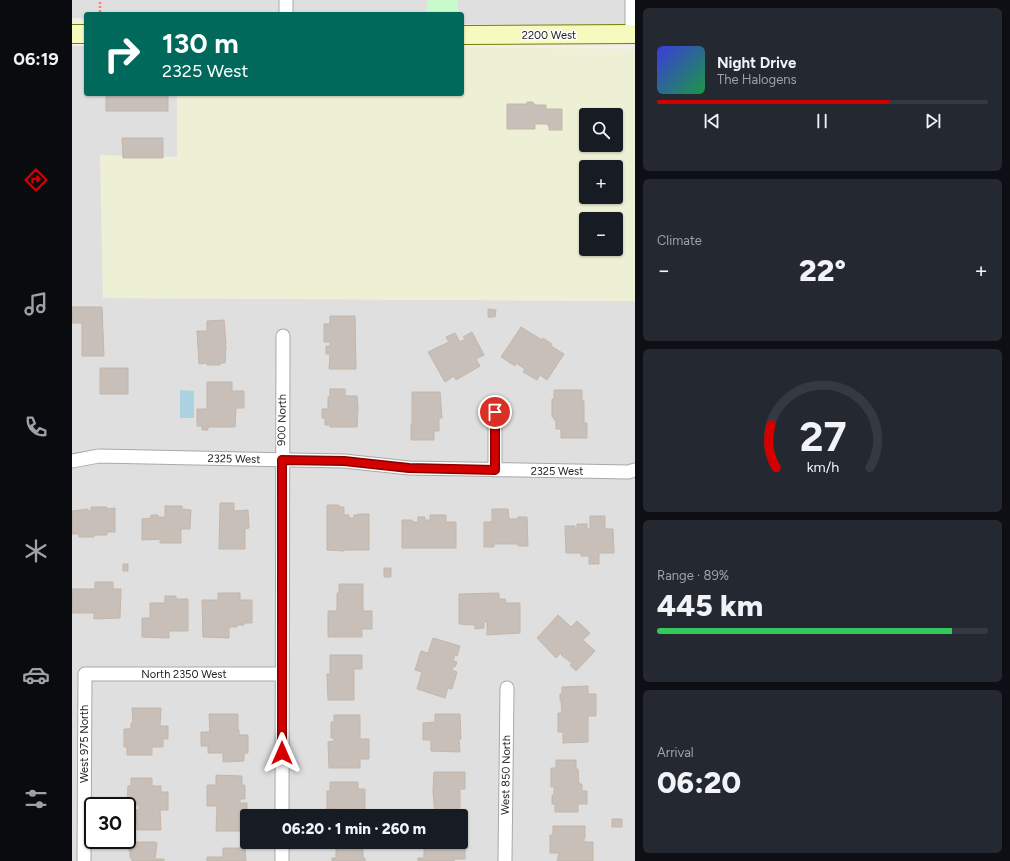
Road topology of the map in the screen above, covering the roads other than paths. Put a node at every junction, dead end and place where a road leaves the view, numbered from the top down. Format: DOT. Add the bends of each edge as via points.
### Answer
graph roads {
  1 [pos="286,0"];
  2 [pos="632,0"];
  3 [pos="286,12"];
  4 [pos="72,34"];
  5 [pos="84,34"];
  6 [pos="634,34"];
  7 [pos="464,35"];
  8 [pos="283,336"];
  9 [pos="495,412"];
  10 [pos="282,460"];
  11 [pos="72,461"];
  12 [pos="495,470"];
  13 [pos="635,470"];
  14 [pos="85,674"];
  15 [pos="282,674"];
  16 [pos="507,688"];
  17 [pos="282,809"];
  18 [pos="282,849"];
  19 [pos="84,861"];
  20 [pos="282,861"];
  21 [pos="505,861"];
  1 -- 3 [label="street"];
  2 -- 6 [label="street"];
  4 -- 5 [label="street"];
  6 -- 7 [label="street, 2200 West"];
  8 -- 10 [label="street, 900 North"];
  9 -- 12 [label="street"];
  10 -- 11 [label="street, 2325 West" via="99,456"];
  10 -- 12 [label="street, 2325 West" via="344,461 409,468"];
  10 -- 15 [label="street, 900 North"];
  12 -- 13 [label="street, 2325 West"];
  14 -- 15 [label="street, North 2350 West"];
  14 -- 19 [label="street, West 975 North"];
  15 -- 17 [label="street, 900 North"];
  16 -- 21 [label="street, West 850 North"];
  18 -- 20 [label="street"];
}
